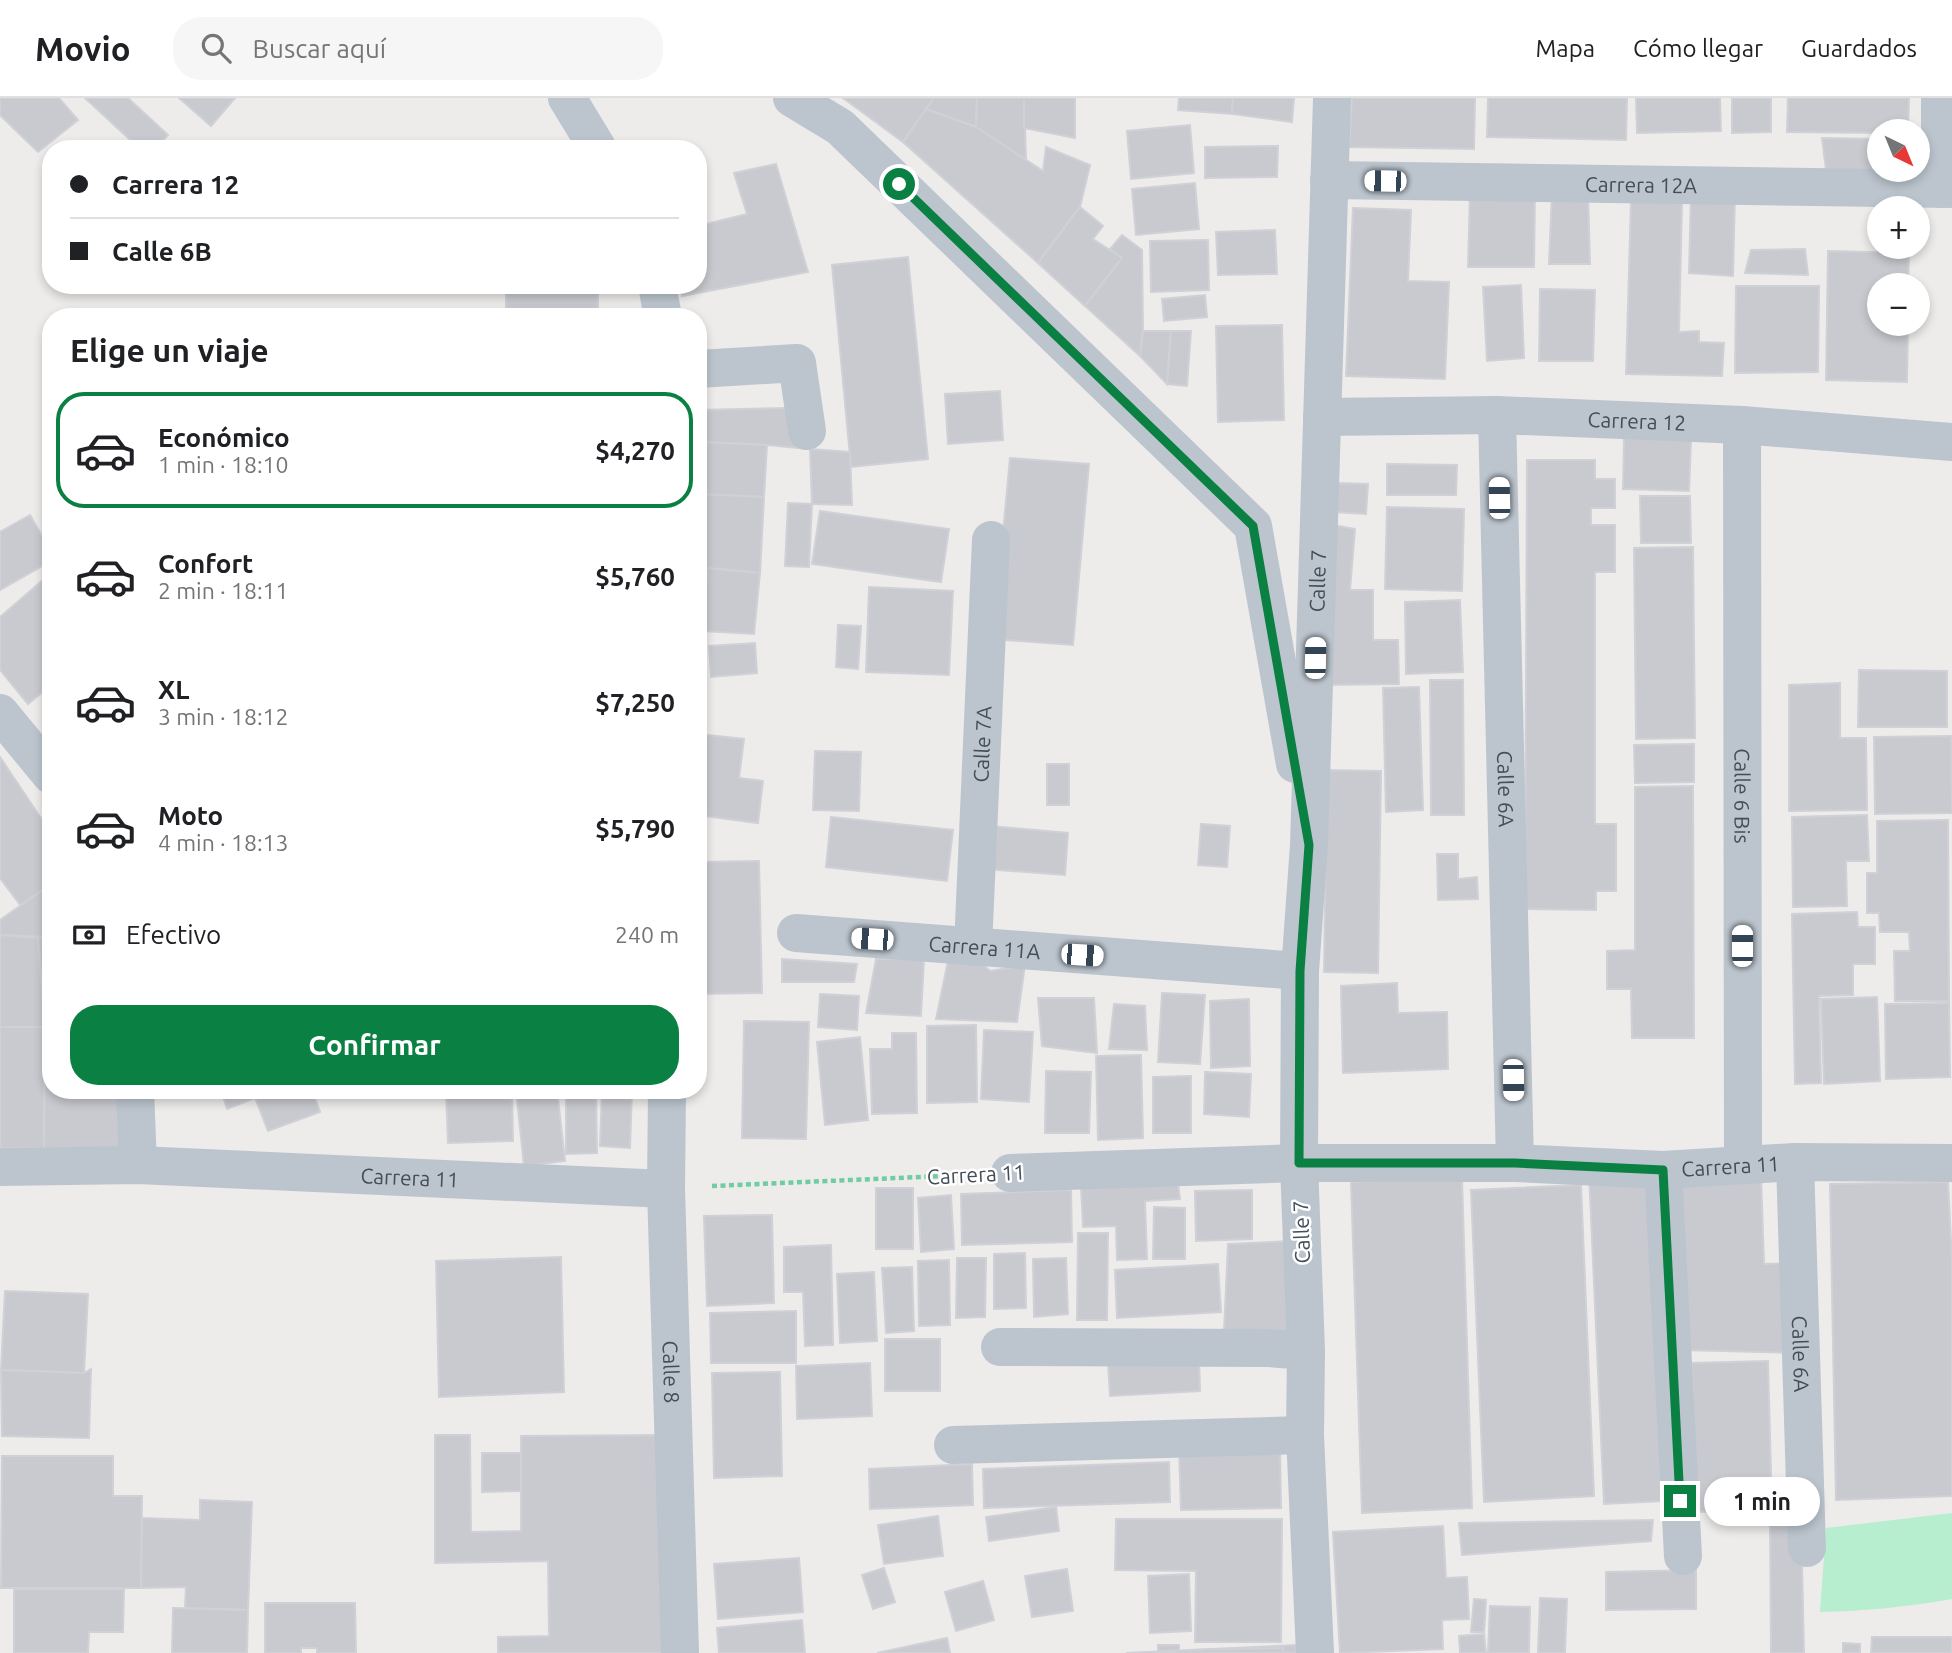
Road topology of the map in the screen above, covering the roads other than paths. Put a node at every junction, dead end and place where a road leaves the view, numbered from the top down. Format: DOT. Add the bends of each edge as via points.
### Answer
graph roads {
  1 [pos="567,98"];
  2 [pos="792,98"];
  3 [pos="1332,98"];
  4 [pos="1940,98"];
  5 [pos="593,140"];
  6 [pos="1329,180"];
  7 [pos="1946,189"];
  8 [pos="707,368"];
  9 [pos="1497,415"];
  10 [pos="1322,417"];
  11 [pos="1742,425"];
  12 [pos="807,431"];
  13 [pos="1952,442"];
  14 [pos="991,540"];
  15 [pos="0,713"];
  16 [pos="42,764"];
  17 [pos="1309,845"];
  18 [pos="796,933"];
  19 [pos="972,947"];
  20 [pos="1300,971"];
  21 [pos="135,1099"];
  22 [pos="667,1099"];
  23 [pos="1795,1162"];
  24 [pos="1299,1163"];
  25 [pos="1515,1163"];
  26 [pos="1952,1163"];
  27 [pos="138,1165"];
  28 [pos="1742,1165"];
  29 [pos="0,1167"];
  30 [pos="1663,1170"];
  31 [pos="1010,1172"];
  32 [pos="666,1189"];
  33 [pos="1000,1347"];
  34 [pos="1306,1350"];
  35 [pos="1305,1435"];
  36 [pos="953,1445"];
  37 [pos="1807,1548"];
  38 [pos="1683,1556"];
  39 [pos="680,1653"];
  40 [pos="1315,1653"];
  1 -- 5 [label="street"];
  2 -- 17 [label="street" via="840,127 1253,526"];
  3 -- 6 [label="street, Calle 7"];
  4 -- 7 [label="street"];
  6 -- 7 [label="street, Carrera 12A"];
  6 -- 10 [label="street, Calle 7"];
  8 -- 12 [label="street" via="797,363"];
  9 -- 10 [label="street, Carrera 12"];
  9 -- 11 [label="street, Carrera 12"];
  9 -- 25 [label="street, Calle 6A"];
  10 -- 17 [label="street, Calle 7"];
  11 -- 13 [label="street, Carrera 12"];
  11 -- 28 [label="street, Calle 6 Bis"];
  14 -- 19 [label="street, Calle 7A"];
  15 -- 16 [label="street"];
  17 -- 20 [label="street, Calle 7"];
  18 -- 19 [label="street, Carrera 11A"];
  19 -- 20 [label="street, Carrera 11A"];
  20 -- 24 [label="street, Calle 7"];
  21 -- 27 [label="street"];
  22 -- 32 [label="street, Calle 8"];
  23 -- 26 [label="street, Carrera 11"];
  23 -- 28 [label="street, Carrera 11"];
  23 -- 37 [label="street, Calle 6A"];
  24 -- 25 [label="street, Carrera 11"];
  24 -- 31 [label="street, Carrera 11"];
  24 -- 34 [label="street, Calle 7"];
  25 -- 30 [label="street, Carrera 11"];
  27 -- 29 [label="street, Carrera 11"];
  27 -- 32 [label="street, Carrera 11"];
  28 -- 30 [label="street, Carrera 11"];
  30 -- 38 [label="street"];
  32 -- 39 [label="street, Calle 8"];
  33 -- 34 [label="street"];
  34 -- 35 [label="street, Calle 7"];
  35 -- 36 [label="street"];
  35 -- 40 [label="street, Calle 7"];
}
